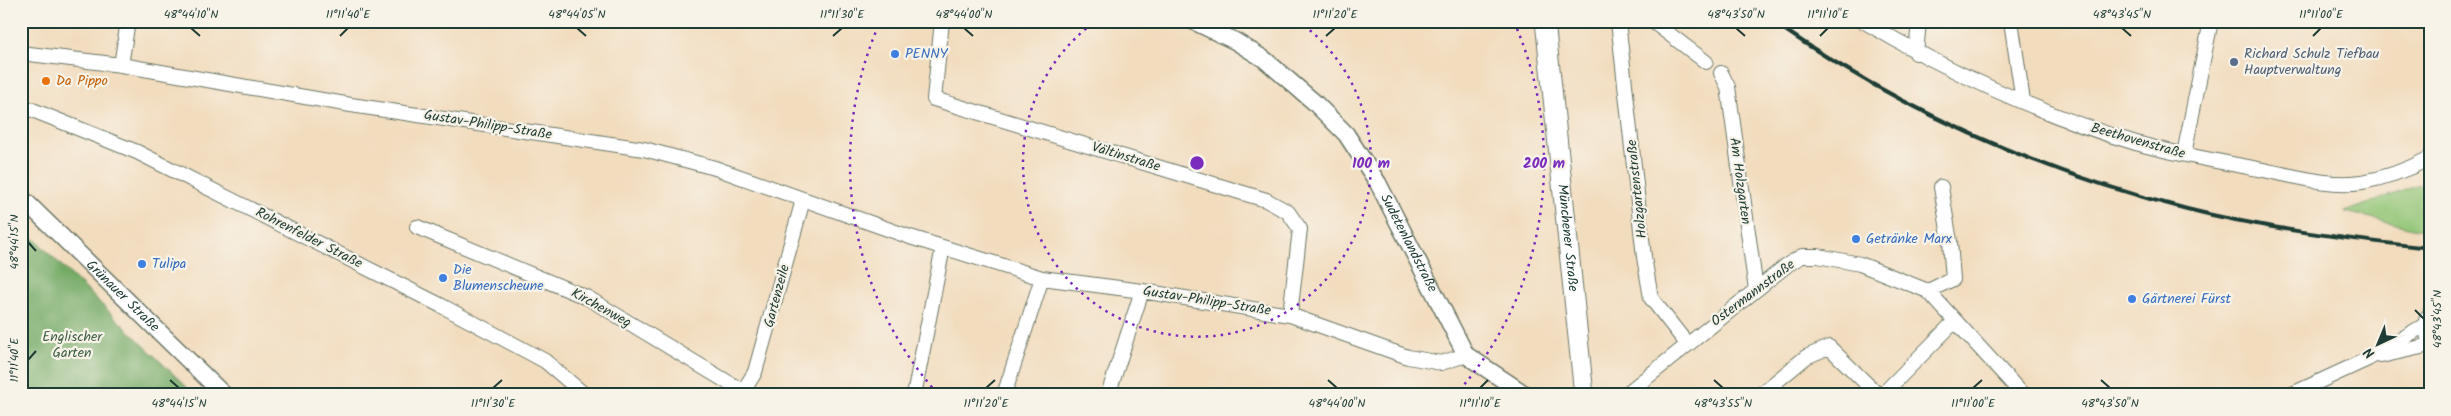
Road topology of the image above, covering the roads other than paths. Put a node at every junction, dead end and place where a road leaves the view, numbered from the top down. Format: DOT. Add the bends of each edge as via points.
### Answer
graph roads {
  1 [pos="128,21"];
  2 [pos="942,21"];
  3 [pos="1193,21"];
  4 [pos="1545,21"];
  5 [pos="1618,21"];
  6 [pos="1652,21"];
  7 [pos="1864,21"];
  8 [pos="1919,21"];
  9 [pos="2011,21"];
  10 [pos="2211,21"];
  11 [pos="21,53"];
  12 [pos="1916,53"];
  13 [pos="1706,62"];
  14 [pos="121,65"];
  15 [pos="1721,73"];
  16 [pos="2023,101"];
  17 [pos="21,103"];
  18 [pos="2184,154"];
  19 [pos="2430,158"];
  20 [pos="1941,187"];
  21 [pos="21,197"];
  22 [pos="803,200"];
  23 [pos="417,226"];
  24 [pos="944,247"];
  25 [pos="1042,278"];
  26 [pos="1142,290"];
  27 [pos="1756,290"];
  28 [pos="1928,291"];
  29 [pos="1290,315"];
  30 [pos="1955,321"];
  31 [pos="2429,325"];
  32 [pos="1687,344"];
  33 [pos="2430,345"];
  34 [pos="1466,355"];
  35 [pos="2368,359"];
  36 [pos="747,392"];
  37 [pos="224,395"];
  38 [pos="585,395"];
  39 [pos="914,395"];
  40 [pos="1004,395"];
  41 [pos="1108,395"];
  42 [pos="1526,395"];
  43 [pos="1584,395"];
  44 [pos="1625,395"];
  45 [pos="1760,395"];
  46 [pos="1880,395"];
  47 [pos="2023,395"];
  48 [pos="2290,395"];
  1 -- 14 [label="street"];
  2 -- 29 [label="street, Vältinstraße" via="934,99 1266,200 1288,212 1300,229"];
  3 -- 34 [label="street, Sudetenlandstraße" via="1264,59 1346,134 1378,183"];
  4 -- 43 [label="main road, Münchener Straße"];
  5 -- 32 [label="street, Holzgartenstraße" via="1650,298"];
  6 -- 13 [label="street"];
  7 -- 12 [label="street, Beethovenstraße"];
  8 -- 12 [label="street"];
  9 -- 16 [label="street"];
  10 -- 18 [label="street"];
  11 -- 14 [label="street, Gustav-Philipp-Straße"];
  12 -- 16 [label="street, Beethovenstraße"];
  14 -- 22 [label="street, Gustav-Philipp-Straße" via="352,105 644,149 715,168"];
  15 -- 27 [label="street, Am Holzgarten" via="1728,87"];
  16 -- 18 [label="street, Beethovenstraße" via="2136,143"];
  17 -- 38 [label="street, Rohrenfelder Straße" via="137,152 442,306 545,361"];
  18 -- 19 [label="street, Beethovenstraße" via="2342,183 2363,182 2398,173"];
  20 -- 28 [label="street" via="1954,279"];
  21 -- 37 [label="street, Grünauer Straße"];
  22 -- 24 [label="street, Gustav-Philipp-Straße"];
  22 -- 36 [label="street, Gartenzeile" via="756,372"];
  23 -- 36 [label="street, Kirchenweg" via="588,298"];
  24 -- 25 [label="street, Gustav-Philipp-Straße"];
  24 -- 39 [label="street"];
  25 -- 26 [label="street, Gustav-Philipp-Straße"];
  25 -- 40 [label="street"];
  26 -- 29 [label="street, Gustav-Philipp-Straße"];
  26 -- 41 [label="street"];
  27 -- 28 [label="street, Ostermannstraße" via="1802,256 1818,256 1860,264"];
  27 -- 32 [label="street, Ostermannstraße"];
  28 -- 30 [label="street, Ostermannstraße"];
  29 -- 34 [label="street, Gustav-Philipp-Straße" via="1408,357 1441,363"];
  30 -- 46 [label="street"];
  30 -- 47 [label="street, Ostermannstraße"];
  31 -- 35 [label="street"];
  32 -- 44 [label="street, Ostermannstraße"];
  33 -- 35 [label="street"];
  34 -- 42 [label="street, Sudetenlandstraße"];
  35 -- 48 [label="street"];
  45 -- 46 [label="street" via="1806,357 1829,347"];
}
